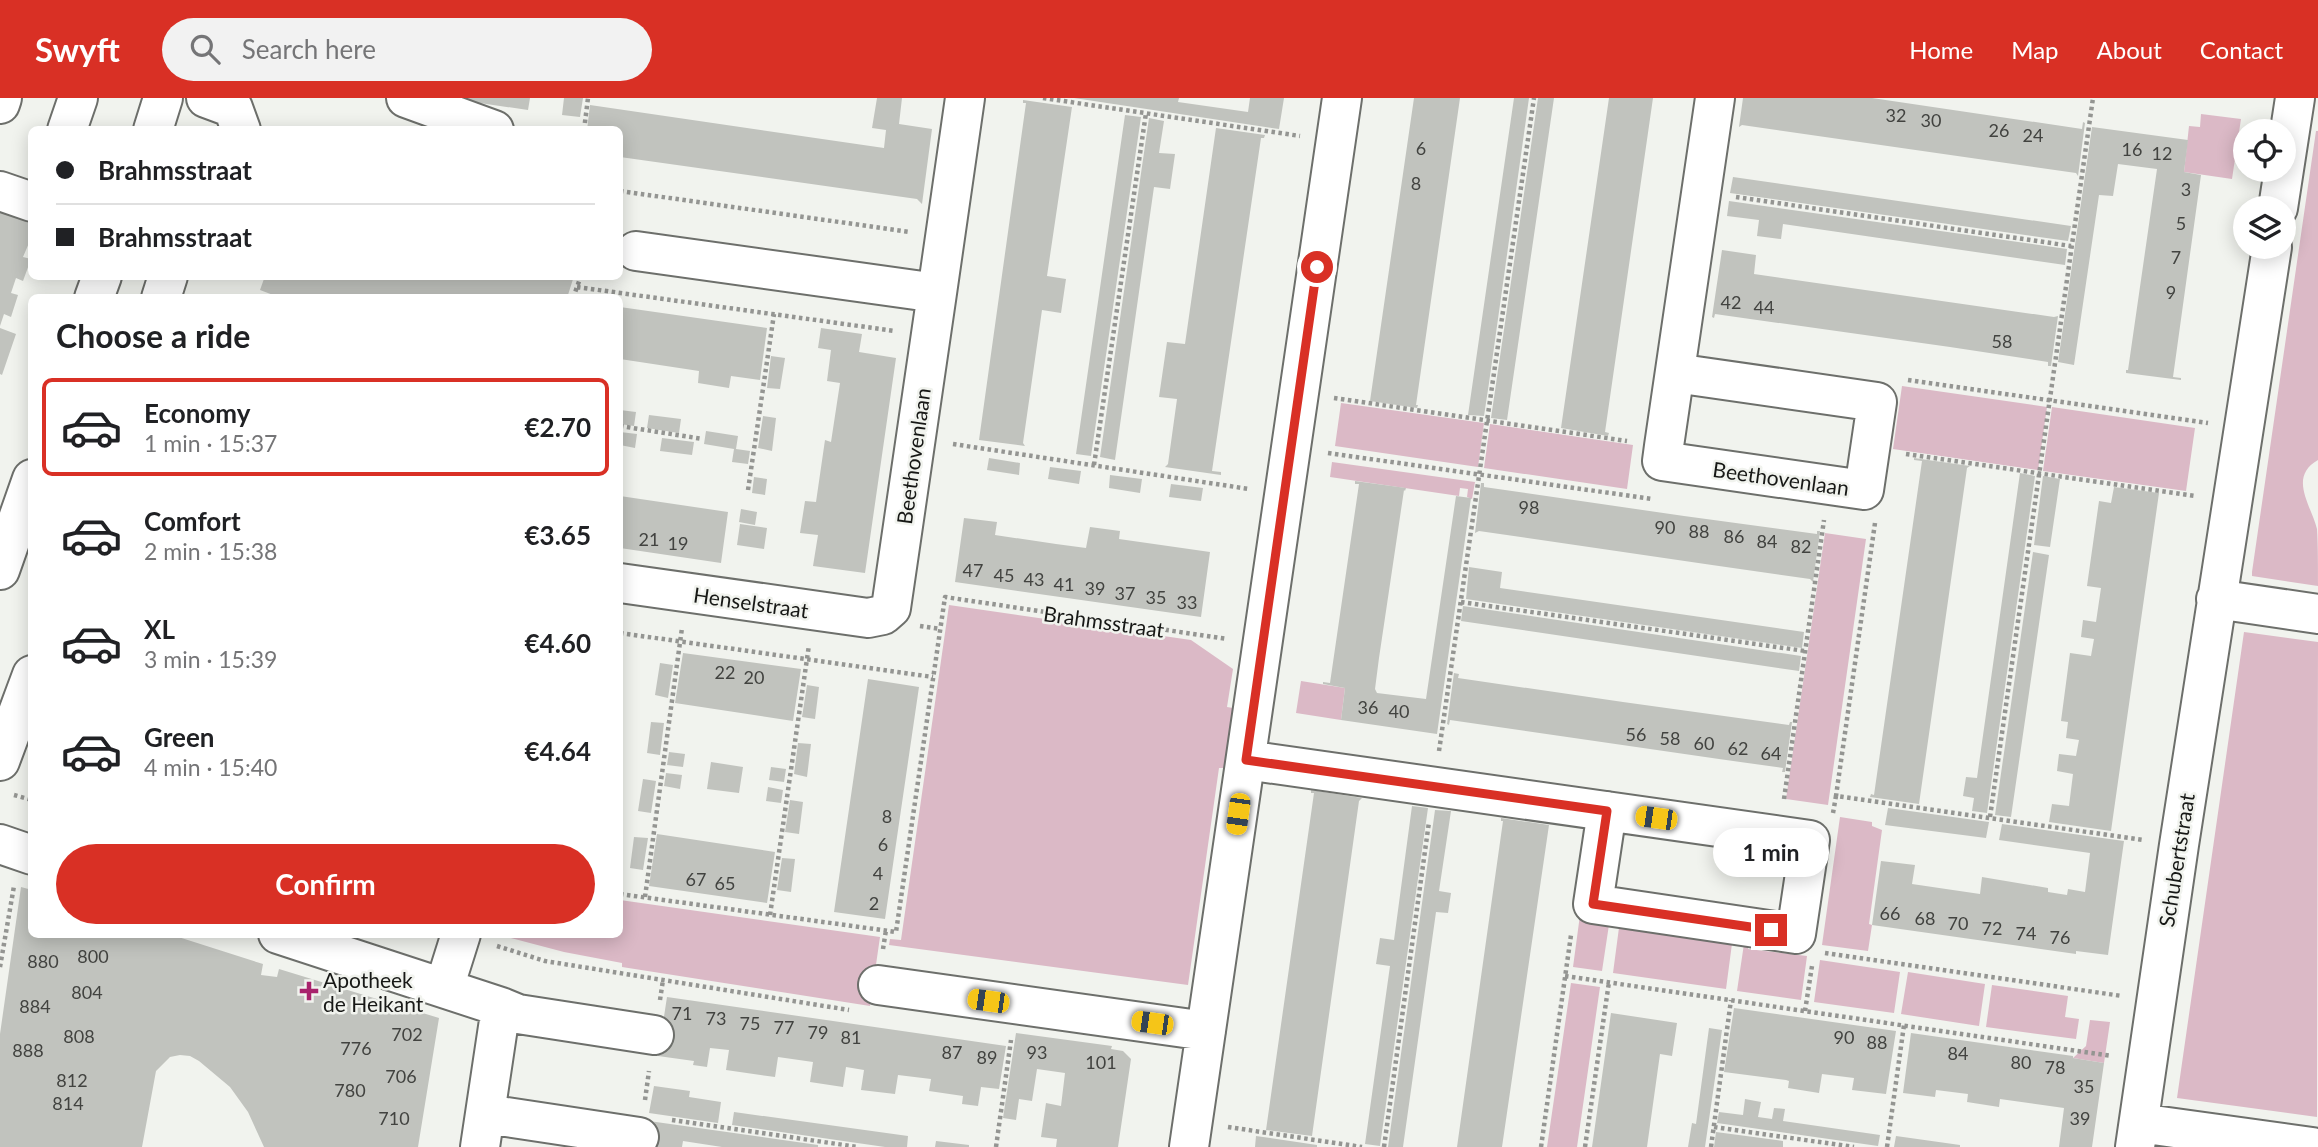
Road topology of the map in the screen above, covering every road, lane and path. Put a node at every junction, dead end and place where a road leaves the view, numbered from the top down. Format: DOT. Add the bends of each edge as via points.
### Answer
graph roads {
  1 [pos="2,98"];
  2 [pos="78,98"];
  3 [pos="163,98"];
  4 [pos="406,98"];
  5 [pos="588,98"];
  6 [pos="965,98"];
  7 [pos="1044,98"];
  8 [pos="1342,98"];
  9 [pos="1534,98"];
  10 [pos="1714,98"];
  11 [pos="2093,98"];
  12 [pos="2295,98"];
  13 [pos="0,104"];
  14 [pos="1146,113"];
  15 [pos="68,126"];
  16 [pos="154,126"];
  17 [pos="483,126"];
  18 [pos="584,126"];
  19 [pos="1267,132"];
  20 [pos="0,191"];
  21 [pos="623,191"];
  22 [pos="1701,192"];
  23 [pos="2280,196"];
  24 [pos="28,201"];
  25 [pos="946,237"];
  26 [pos="2071,246"];
  27 [pos="636,251"];
  28 [pos="2270,259"];
  29 [pos="580,280"];
  30 [pos="577,287"];
  31 [pos="937,293"];
  32 [pos="574,294"];
  33 [pos="774,314"];
  34 [pos="930,336"];
  35 [pos="1675,373"];
  36 [pos="1299,393"];
  37 [pos="2050,400"];
  38 [pos="1877,402"];
  39 [pos="1488,414"];
  40 [pos="623,426"];
  41 [pos="2243,428"];
  42 [pos="916,438"];
  43 [pos="702,439"];
  44 [pos="1664,446"];
  45 [pos="1291,447"];
  46 [pos="1870,449"];
  47 [pos="1094,465"];
  48 [pos="2039,473"];
  49 [pos="1847,487"];
  50 [pos="748,489"];
  51 [pos="28,490"];
  52 [pos="1284,494"];
  53 [pos="1656,500"];
  54 [pos="2232,501"];
  55 [pos="1811,522"];
  56 [pos="1824,524"];
  57 [pos="1836,526"];
  58 [pos="1861,530"];
  59 [pos="1874,531"];
  60 [pos="0,570"];
  61 [pos="623,583"];
  62 [pos="687,593"];
  63 [pos="2216,599"];
  64 [pos="1461,602"];
  65 [pos="814,611"];
  66 [pos="2318,614"];
  67 [pos="883,615"];
  68 [pos="623,633"];
  69 [pos="680,641"];
  70 [pos="1262,644"];
  71 [pos="1805,651"];
  72 [pos="807,659"];
  73 [pos="933,677"];
  74 [pos="28,686"];
  75 [pos="9,737"];
  76 [pos="1246,760"];
  77 [pos="1607,811"];
  78 [pos="1990,817"];
  79 [pos="1779,836"];
  80 [pos="2179,845"];
  81 [pos="17,850"];
  82 [pos="623,894"];
  83 [pos="645,897"];
  84 [pos="770,915"];
  85 [pos="1573,925"];
  86 [pos="886,930"];
  87 [pos="290,938"];
  88 [pos="460,938"];
  89 [pos="471,938"];
  90 [pos="1805,943"];
  91 [pos="0,967"];
  92 [pos="1565,976"];
  93 [pos="1609,982"];
  94 [pos="878,985"];
  95 [pos="444,988"];
  96 [pos="1731,1000"];
  97 [pos="2155,1000"];
  98 [pos="1016,1004"];
  99 [pos="501,1007"];
  100 [pos="1805,1010"];
  101 [pos="1904,1025"];
  102 [pos="1206,1031"];
  103 [pos="654,1035"];
  104 [pos="2147,1061"];
  105 [pos="1714,1127"];
  106 [pos="653,1128"];
  107 [pos="483,1131"];
  108 [pos="1191,1135"];
  109 [pos="2137,1135"];
  110 [pos="858,1147"];
  111 [pos="996,1147"];
  112 [pos="1362,1147"];
  113 [pos="1541,1147"];
  114 [pos="1585,1147"];
  115 [pos="1711,1147"];
  116 [pos="1854,1147"];
  117 [pos="1887,1147"];
  118 [pos="2312,1147"];
  1 -- 13 [label="street"];
  2 -- 15 [label="street"];
  3 -- 16 [label="street"];
  4 -- 17 [label="street"];
  5 -- 18 [label="path"];
  6 -- 25 [label="street, Beethovenlaan"];
  7 -- 14 [label="path"];
  8 -- 36 [label="street"];
  9 -- 39 [label="path"];
  10 -- 22 [label="street"];
  11 -- 26 [label="path"];
  12 -- 23 [label="street"];
  14 -- 19 [label="path"];
  14 -- 47 [label="path"];
  20 -- 24 [label="street"];
  21 -- 25 [label="path"];
  22 -- 26 [label="path"];
  22 -- 35 [label="street"];
  25 -- 31 [label="street, Beethovenlaan"];
  26 -- 37 [label="path"];
  27 -- 31 [label="street"];
  28 -- 41 [label="street, Schubertstraat"];
  29 -- 30 [label="path"];
  30 -- 32 [label="path"];
  30 -- 33 [label="path"];
  31 -- 34 [label="street, Beethovenlaan"];
  33 -- 34 [label="path"];
  33 -- 50 [label="path"];
  34 -- 42 [label="street, Beethovenlaan"];
  35 -- 38 [label="street"];
  35 -- 44 [label="street"];
  36 -- 44 [label="path"];
  36 -- 45 [label="street"];
  37 -- 38 [label="path" via="1895,379 1891,404"];
  37 -- 41 [label="path"];
  37 -- 48 [label="path"];
  38 -- 46 [label="street, Beethovenlaan"];
  40 -- 43 [label="path"];
  41 -- 54 [label="street, Schubertstraat"];
  42 -- 47 [label="path"];
  42 -- 67 [label="street, Beethovenlaan" via="891,608"];
  44 -- 49 [label="street, Beethovenlaan" via="1662,461"];
  45 -- 52 [label="street"];
  45 -- 53 [label="path"];
  46 -- 48 [label="path"];
  46 -- 49 [label="street, Beethovenlaan"];
  47 -- 52 [label="path"];
  48 -- 54 [label="path"];
  48 -- 78 [label="path"];
  49 -- 56 [label="path"];
  49 -- 59 [label="path" via="1880,492"];
  51 -- 60 [label="street"];
  52 -- 70 [label="street"];
  54 -- 63 [label="street, Schubertstraat"];
  55 -- 56 [label="path"];
  56 -- 57 [label="path"];
  56 -- 71 [label="path"];
  58 -- 59 [label="path"];
  59 -- 78 [label="path" via="1836,796"];
  61 -- 62 [label="street, Henselstraat"];
  62 -- 65 [label="street, Henselstraat"];
  62 -- 69 [label="path"];
  63 -- 66 [label="street"];
  63 -- 80 [label="street, Schubertstraat"];
  64 -- 71 [label="path"];
  65 -- 67 [label="street, Henselstraat" via="868,618"];
  65 -- 72 [label="path"];
  68 -- 69 [label="path"];
  69 -- 72 [label="path"];
  69 -- 83 [label="path"];
  70 -- 73 [label="path, Brahmsstraat" via="945,597"];
  70 -- 76 [label="street"];
  71 -- 79 [label="path"];
  72 -- 73 [label="path"];
  72 -- 84 [label="path"];
  73 -- 86 [label="path" via="896,932"];
  74 -- 75 [label="street"];
  76 -- 77 [label="street"];
  76 -- 102 [label="street"];
  77 -- 79 [label="street"];
  77 -- 90 [label="street" via="1593,904"];
  78 -- 80 [label="path"];
  79 -- 90 [label="street" via="1810,840"];
  80 -- 97 [label="street, Schubertstraat"];
  81 -- 91 [label="path"];
  82 -- 83 [label="path"];
  83 -- 84 [label="path"];
  84 -- 86 [label="path"];
  85 -- 92 [label="path"];
  86 -- 94 [label="path"];
  87 -- 95 [label="street"];
  88 -- 95 [label="street"];
  89 -- 94 [label="path" via="545,961 873,1014"];
  90 -- 97 [label="path"];
  90 -- 100 [label="path"];
  92 -- 93 [label="path"];
  92 -- 113 [label="path"];
  93 -- 96 [label="path"];
  93 -- 114 [label="path"];
  94 -- 98 [label="street"];
  95 -- 99 [label="street"];
  96 -- 100 [label="path"];
  96 -- 105 [label="path"];
  97 -- 104 [label="street, Schubertstraat"];
  98 -- 102 [label="street"];
  98 -- 111 [label="path"];
  99 -- 103 [label="street" via="518,1014"];
  99 -- 107 [label="street"];
  100 -- 101 [label="path"];
  101 -- 104 [label="path"];
  101 -- 117 [label="path"];
  102 -- 108 [label="street"];
  104 -- 109 [label="street, Schubertstraat"];
  105 -- 115 [label="path"];
  105 -- 116 [label="path"];
  106 -- 107 [label="street"];
  106 -- 110 [label="path"];
  108 -- 112 [label="path"];
  109 -- 118 [label="street, Schubertstraat"];
}
